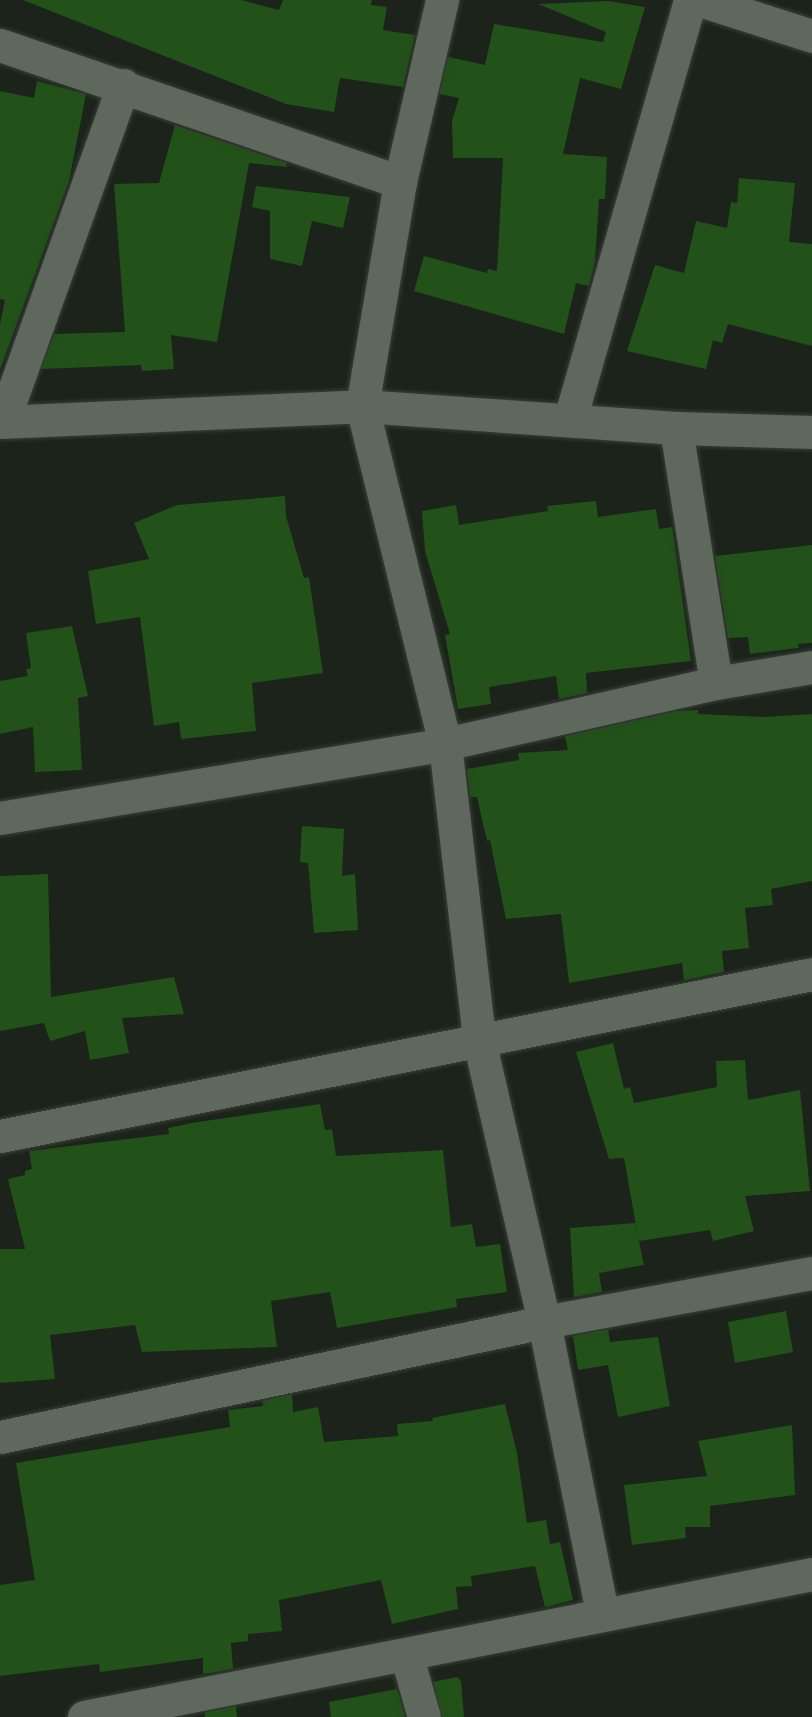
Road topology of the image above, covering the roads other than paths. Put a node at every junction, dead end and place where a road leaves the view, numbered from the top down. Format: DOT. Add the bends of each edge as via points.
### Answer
graph roads {
  1 [pos="442,0"];
  2 [pos="690,0"];
  3 [pos="700,0"];
  4 [pos="812,36"];
  5 [pos="0,45"];
  6 [pos="123,84"];
  7 [pos="400,182"];
  8 [pos="362,406"];
  9 [pos="570,419"];
  10 [pos="2,421"];
  11 [pos="676,428"];
  12 [pos="812,432"];
  13 [pos="812,667"];
  14 [pos="716,683"];
  15 [pos="445,744"];
  16 [pos="0,818"];
  17 [pos="812,974"];
  18 [pos="479,1040"];
  19 [pos="0,1136"];
  20 [pos="812,1273"];
  21 [pos="544,1322"];
  22 [pos="0,1437"];
  23 [pos="812,1574"];
  24 [pos="602,1613"];
  25 [pos="407,1656"];
  26 [pos="84,1717"];
  27 [pos="424,1717"];
  1 -- 7 [label="street"];
  2 -- 9 [label="street"];
  3 -- 4 [label="street"];
  5 -- 6 [label="street"];
  6 -- 7 [label="street"];
  6 -- 10 [label="street"];
  7 -- 8 [label="street"];
  8 -- 9 [label="street"];
  8 -- 10 [label="street"];
  8 -- 15 [label="street"];
  9 -- 11 [label="street"];
  11 -- 12 [label="street"];
  11 -- 14 [label="street"];
  13 -- 14 [label="street"];
  14 -- 15 [label="street"];
  15 -- 16 [label="street"];
  15 -- 18 [label="street"];
  17 -- 18 [label="street"];
  18 -- 19 [label="street"];
  18 -- 21 [label="street"];
  20 -- 21 [label="street"];
  21 -- 22 [label="street"];
  21 -- 24 [label="street"];
  23 -- 24 [label="street"];
  24 -- 25 [label="street"];
  25 -- 26 [label="street"];
  25 -- 27 [label="street"];
}
